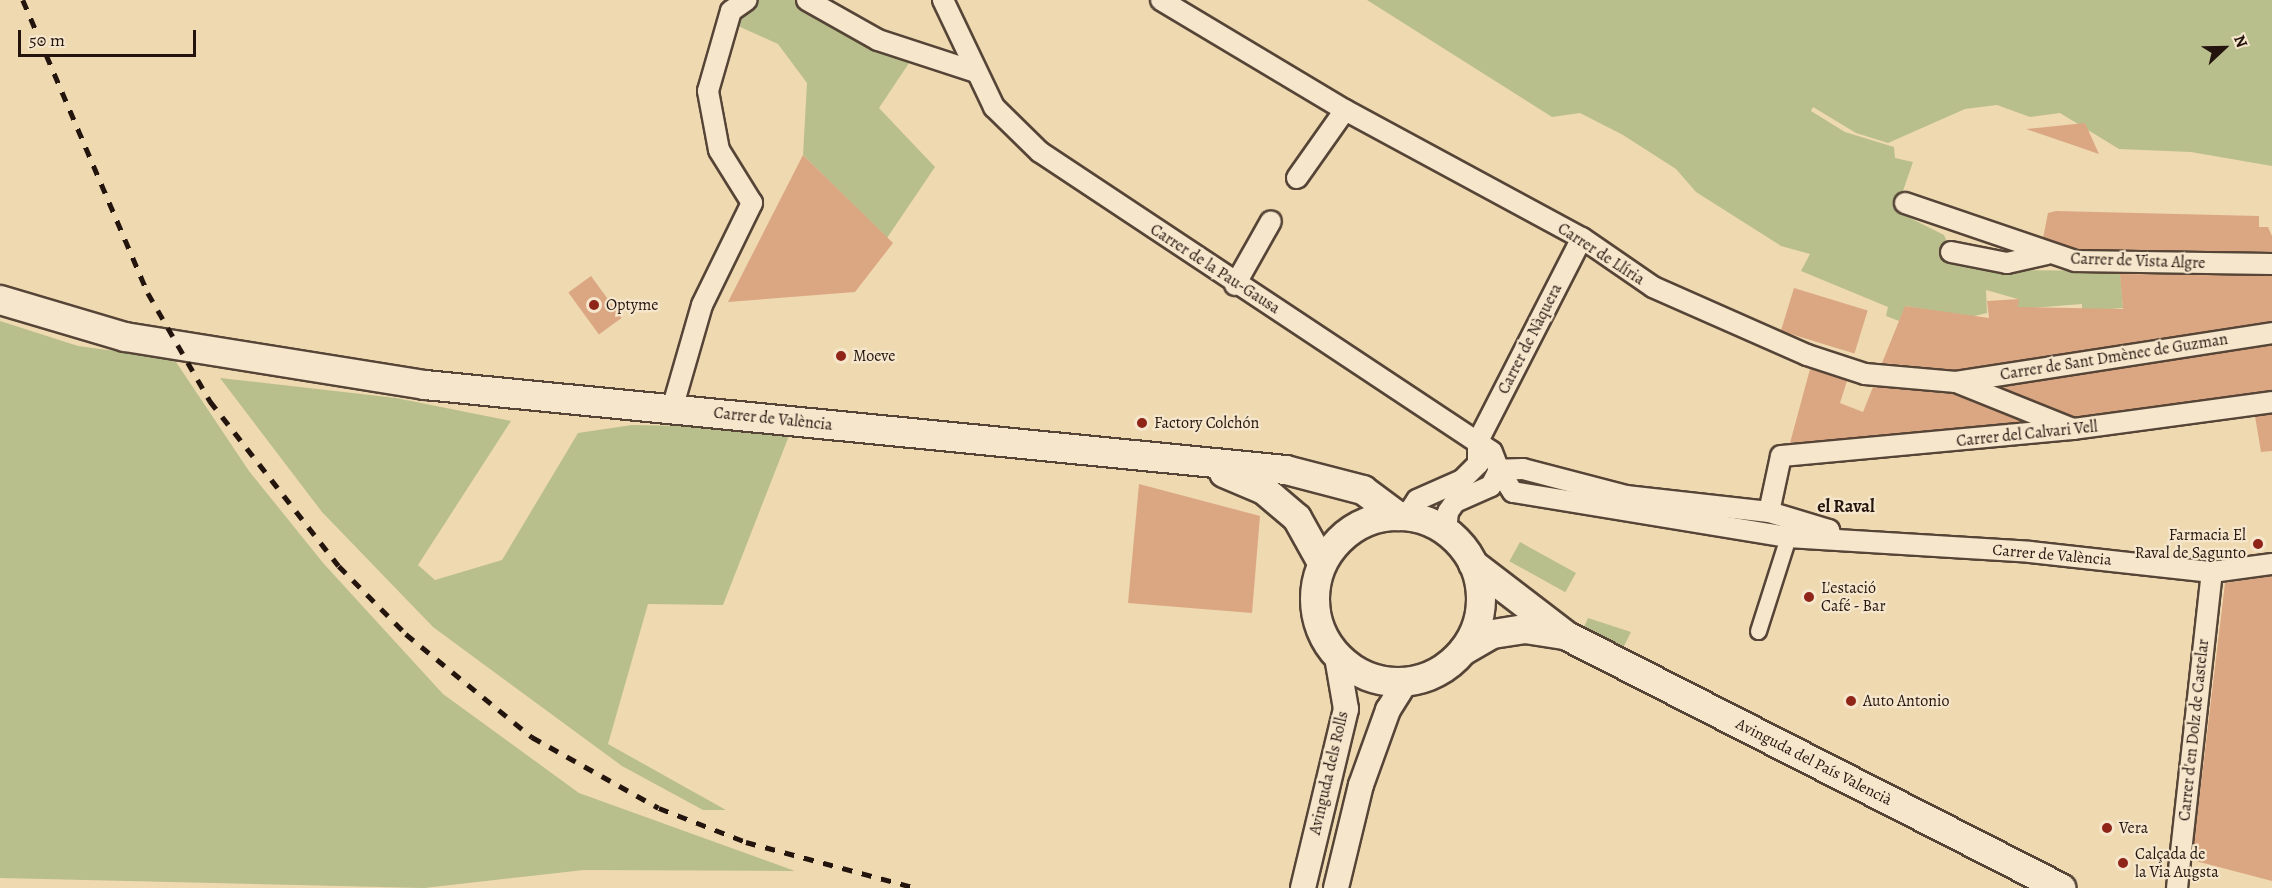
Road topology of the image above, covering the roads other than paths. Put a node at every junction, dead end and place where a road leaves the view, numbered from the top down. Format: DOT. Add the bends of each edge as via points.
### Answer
graph roads {
  1 [pos="747,0"];
  2 [pos="807,0"];
  3 [pos="1161,0"];
  4 [pos="946,4"];
  5 [pos="976,72"];
  6 [pos="1345,110"];
  7 [pos="1297,178"];
  8 [pos="1905,203"];
  9 [pos="1271,220"];
  10 [pos="1582,238"];
  11 [pos="1951,252"];
  12 [pos="2050,254"];
  13 [pos="2272,264"];
  14 [pos="1235,285"];
  15 [pos="0,300"];
  16 [pos="2272,333"];
  17 [pos="1956,382"];
  18 [pos="2272,402"];
  19 [pos="672,409"];
  20 [pos="2073,429"];
  21 [pos="1478,441"];
  22 [pos="1206,465"];
  23 [pos="1505,475"];
  24 [pos="1769,512"];
  25 [pos="1402,515"];
  26 [pos="1446,532"];
  27 [pos="1788,537"];
  28 [pos="1831,537"];
  29 [pos="1322,563"];
  30 [pos="1473,564"];
  31 [pos="2272,564"];
  32 [pos="2212,572"];
  33 [pos="1758,631"];
  34 [pos="1567,636"];
  35 [pos="1463,651"];
  36 [pos="1337,657"];
  37 [pos="1405,683"];
  38 [pos="1303,888"];
  39 [pos="1336,888"];
  40 [pos="2061,888"];
  41 [pos="2176,888"];
  1 -- 19 [label="street" via="731,11 708,91 719,150 752,203 702,305"];
  2 -- 5 [label="street" via="878,40"];
  3 -- 6 [label="street, Carrer de Llíria"];
  4 -- 5 [label="street, Carrer de la Pau-Gausa"];
  5 -- 14 [label="street, Carrer de la Pau-Gausa" via="994,107 1040,152"];
  6 -- 7 [label="street"];
  6 -- 10 [label="street, Carrer de Llíria"];
  8 -- 12 [label="street, Carrer de Vista Algre"];
  9 -- 14 [label="street"];
  10 -- 17 [label="street, Carrer de Llíria" via="1653,287 1807,355 1865,374"];
  10 -- 21 [label="street, Carrer de Nàquera"];
  11 -- 12 [label="street" via="2007,263"];
  12 -- 13 [label="street, Carrer de Vista Algre" via="2075,261"];
  14 -- 21 [label="street, Carrer de la Pau-Gausa"];
  15 -- 19 [label="main road, Carrer de València" via="125,337 340,371"];
  16 -- 17 [label="street, Carrer de Sant Dmènec de Guzman"];
  17 -- 20 [label="street, Carrer de Llíria"];
  18 -- 20 [label="street, Carrer del Calvari Vell"];
  19 -- 22 [label="main road, Carrer de València"];
  20 -- 24 [label="street, Carrer del Calvari Vell" via="1781,456"];
  21 -- 23 [label="street" via="1492,452"];
  21 -- 25 [label="street, Carrer de Nàquera" via="1478,464 1462,480 1416,500"];
  22 -- 25 [label="main road, Carrer de València" via="1297,473 1364,490"];
  22 -- 29 [label="main road, Carrer de València" via="1264,490 1289,511"];
  23 -- 24 [label="street, Carrer de València" via="1626,496"];
  23 -- 26 [label="street" via="1491,486 1455,502 1448,512"];
  23 -- 27 [label="street, Carrer de València" via="1513,492 1611,512"];
  24 -- 28 [label="street, Carrer de València" via="1829,530"];
  25 -- 26 [label="main road"];
  25 -- 29 [label="main road" via="1367,522 1341,538"];
  26 -- 30 [label="main road"];
  27 -- 28 [label="street, Carrer de València"];
  27 -- 33 [label="street"];
  28 -- 32 [label="street, Carrer de València"];
  29 -- 36 [label="main road" via="1314,596 1318,618"];
  30 -- 34 [label="main road, Avinguda del País Valencià"];
  30 -- 35 [label="main road" via="1481,594 1479,614"];
  31 -- 32 [label="street, Carrer de València"];
  32 -- 41 [label="street, Carrer d'en Dolz de Castelar"];
  34 -- 35 [label="main road, Avinguda del País Valencià" via="1526,629 1493,634"];
  34 -- 40 [label="main road, Avinguda del País Valencià"];
  35 -- 37 [label="main road" via="1437,673"];
  36 -- 37 [label="main road" via="1357,672"];
  36 -- 38 [label="street, Avinguda dels Rolls" via="1346,710"];
  37 -- 39 [label="street, Avinguda dels Rolls" via="1388,710 1361,785"];
}
